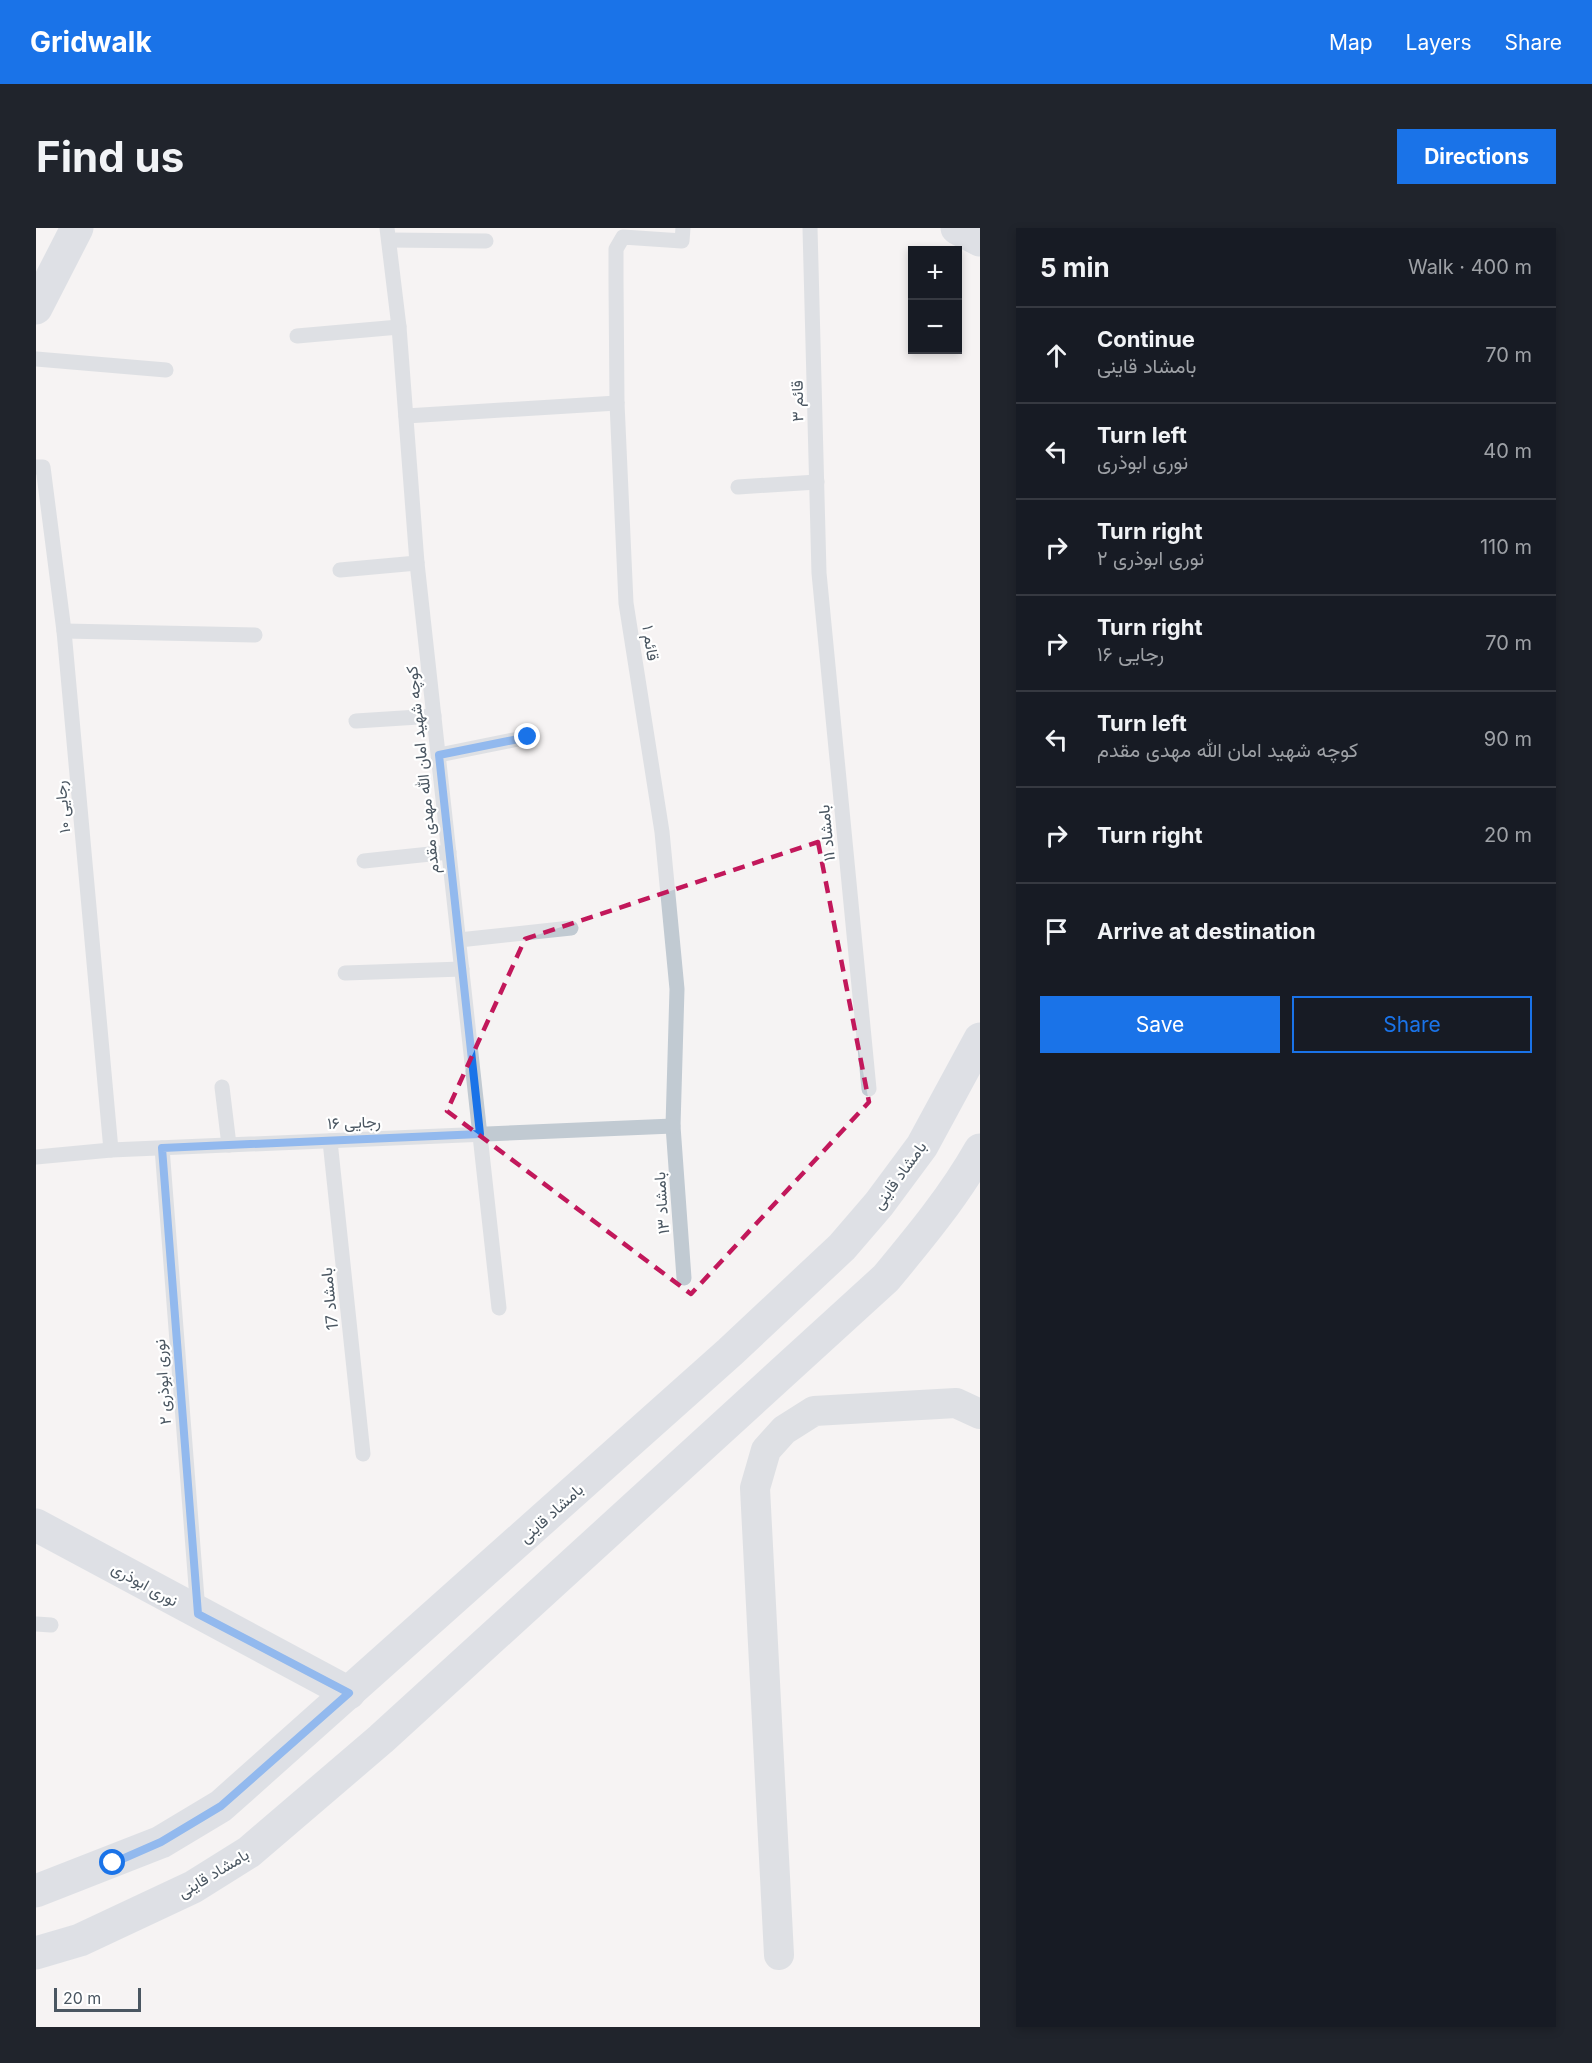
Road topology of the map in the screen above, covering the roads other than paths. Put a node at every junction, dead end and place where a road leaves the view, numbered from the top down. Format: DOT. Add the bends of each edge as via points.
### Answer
graph roads {
  1 [pos="76,228"];
  2 [pos="683,228"];
  3 [pos="810,228"];
  4 [pos="957,228"];
  5 [pos="388,234"];
  6 [pos="486,240"];
  7 [pos="980,240"];
  8 [pos="36,308"];
  9 [pos="399,327"];
  10 [pos="297,336"];
  11 [pos="36,359"];
  12 [pos="166,370"];
  13 [pos="617,403"];
  14 [pos="406,416"];
  15 [pos="36,467"];
  16 [pos="817,482"];
  17 [pos="738,487"];
  18 [pos="417,563"];
  19 [pos="340,570"];
  20 [pos="819,573"];
  21 [pos="64,631"];
  22 [pos="255,635"];
  23 [pos="434,716"];
  24 [pos="356,721"];
  25 [pos="528,737"];
  26 [pos="439,755"];
  27 [pos="449,852"];
  28 [pos="364,861"];
  29 [pos="571,928"];
  30 [pos="459,940"];
  31 [pos="462,969"];
  32 [pos="345,973"];
  33 [pos="980,1038"];
  34 [pos="222,1087"];
  35 [pos="869,1089"];
  36 [pos="673,1126"];
  37 [pos="480,1134"];
  38 [pos="330,1141"];
  39 [pos="229,1145"];
  40 [pos="162,1148"];
  41 [pos="980,1149"];
  42 [pos="111,1150"];
  43 [pos="36,1157"];
  44 [pos="684,1278"];
  45 [pos="499,1308"];
  46 [pos="980,1414"];
  47 [pos="363,1454"];
  48 [pos="37,1527"];
  49 [pos="198,1614"];
  50 [pos="349,1693"];
  51 [pos="36,1891"];
  52 [pos="36,1953"];
  53 [pos="778,1955"];
  1 -- 8 [label="main road"];
  2 -- 13 [label="lane, قائم ۱" via="682,241 623,237 616,249"];
  3 -- 16 [label="lane, قائم ۳"];
  4 -- 7 [label="main road"];
  5 -- 6 [label="lane"];
  5 -- 9 [label="lane, کوچه شهید امان الله مهدی مقدم"];
  9 -- 10 [label="lane"];
  9 -- 14 [label="lane, کوچه شهید امان الله مهدی مقدم"];
  11 -- 12 [label="lane"];
  13 -- 14 [label="lane"];
  13 -- 36 [label="lane, قائم ۱" via="626,603 662,832 676,989"];
  14 -- 18 [label="lane, کوچه شهید امان الله مهدی مقدم"];
  15 -- 21 [label="lane, رجایی ۱۰" via="43,467"];
  16 -- 17 [label="lane"];
  16 -- 20 [label="lane, قائم ۳"];
  18 -- 19 [label="lane"];
  18 -- 23 [label="lane, کوچه شهید امان الله مهدی مقدم"];
  20 -- 35 [label="lane, بامشاد ۱۱"];
  21 -- 22 [label="lane"];
  21 -- 42 [label="lane, رجایی ۱۰"];
  23 -- 24 [label="lane"];
  23 -- 26 [label="lane, کوچه شهید امان الله مهدی مقدم"];
  25 -- 26 [label="lane"];
  26 -- 27 [label="lane, کوچه شهید امان الله مهدی مقدم"];
  27 -- 28 [label="lane"];
  27 -- 30 [label="lane, کوچه شهید امان الله مهدی مقدم"];
  29 -- 30 [label="lane"];
  30 -- 31 [label="lane, کوچه شهید امان الله مهدی مقدم"];
  31 -- 32 [label="lane"];
  31 -- 37 [label="lane, کوچه شهید امان الله مهدی مقدم"];
  33 -- 50 [label="main road, بامشاد قاینی" via="922,1146 842,1247 765,1321"];
  34 -- 39 [label="lane"];
  36 -- 37 [label="lane, رجایی ۱۶"];
  36 -- 44 [label="lane, بامشاد ۱۳"];
  37 -- 38 [label="lane, رجایی ۱۶"];
  37 -- 45 [label="lane, کوچه شهید امان الله مهدی مقدم"];
  38 -- 39 [label="lane, رجایی ۱۶"];
  38 -- 47 [label="lane, بامشاد 17"];
  39 -- 40 [label="lane, رجایی ۱۶"];
  40 -- 42 [label="lane, رجایی ۱۶"];
  40 -- 49 [label="lane, نوری ابوذری ۲"];
  41 -- 52 [label="main road, بامشاد قاینی" via="936,1216 886,1278 390,1731 276,1830 193,1887 80,1940"];
  42 -- 43 [label="lane, رجایی ۱۶"];
  46 -- 53 [label="street" via="956,1403 814,1411 784,1430 766,1450 755,1488"];
  48 -- 49 [label="main road, نوری ابوذری"];
  49 -- 50 [label="main road, نوری ابوذری"];
  50 -- 51 [label="main road, بامشاد قاینی" via="221,1806 161,1842"];
}
